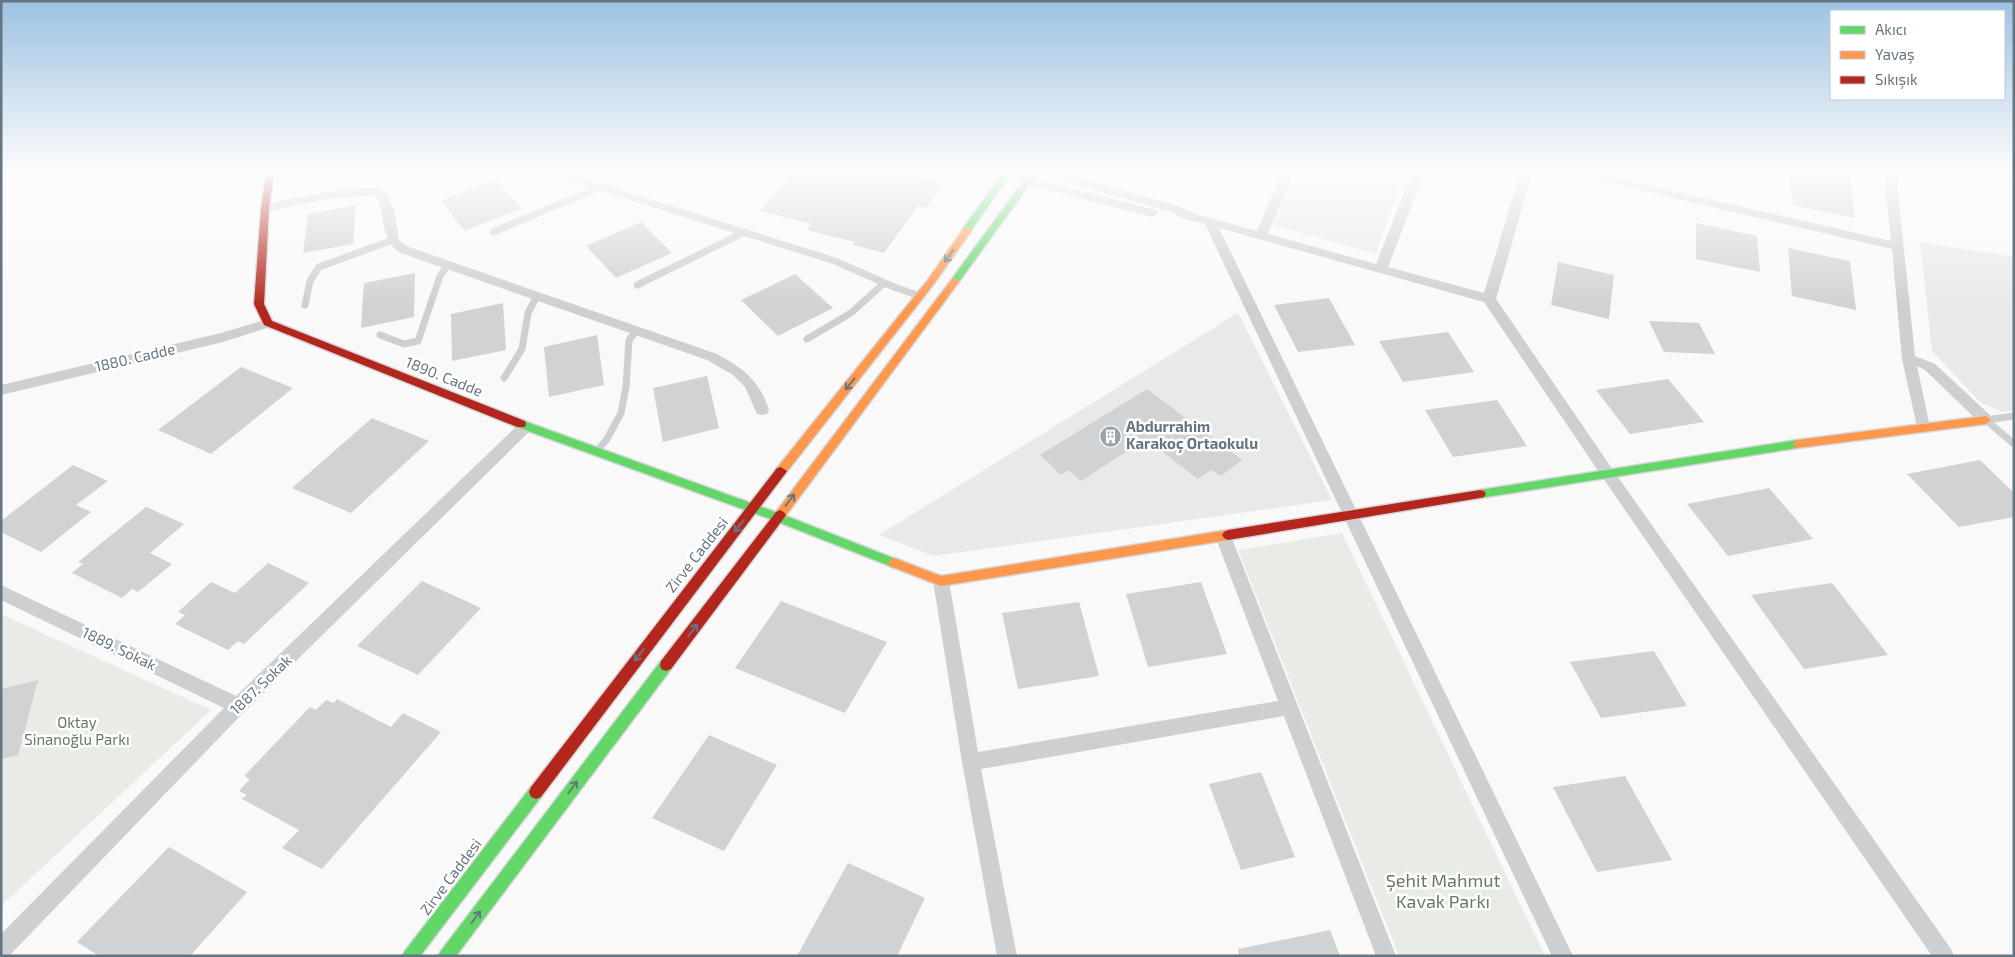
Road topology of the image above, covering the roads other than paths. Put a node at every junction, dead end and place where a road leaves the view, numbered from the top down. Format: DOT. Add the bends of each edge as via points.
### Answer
graph roads {
  1 [pos="263,218"];
  2 [pos="388,218"];
  3 [pos="527,218"];
  4 [pos="699,218"];
  5 [pos="973,218"];
  6 [pos="1001,218"];
  7 [pos="1194,218"];
  8 [pos="1269,218"];
  9 [pos="1400,218"];
  10 [pos="1513,218"];
  11 [pos="1772,218"];
  12 [pos="1895,218"];
  13 [pos="1210,222"];
  14 [pos="493,232"];
  15 [pos="745,232"];
  16 [pos="1261,235"];
  17 [pos="393,240"];
  18 [pos="1899,247"];
  19 [pos="448,265"];
  20 [pos="1380,268"];
  21 [pos="884,282"];
  22 [pos="637,285"];
  23 [pos="537,296"];
  24 [pos="920,296"];
  25 [pos="1489,299"];
  26 [pos="305,305"];
  27 [pos="268,323"];
  28 [pos="636,331"];
  29 [pos="380,335"];
  30 [pos="807,339"];
  31 [pos="1909,359"];
  32 [pos="504,378"];
  33 [pos="1,390"];
  34 [pos="762,410"];
  35 [pos="2014,416"];
  36 [pos="1986,420"];
  37 [pos="526,426"];
  38 [pos="1923,427"];
  39 [pos="2014,444"];
  40 [pos="596,452"];
  41 [pos="1608,474"];
  42 [pos="753,508"];
  43 [pos="1351,514"];
  44 [pos="777,517"];
  45 [pos="1223,536"];
  46 [pos="941,580"];
  47 [pos="1,592"];
  48 [pos="238,706"];
  49 [pos="1289,707"];
  50 [pos="971,762"];
  51 [pos="1,949"];
  52 [pos="410,956"];
  53 [pos="446,956"];
  54 [pos="1007,956"];
  55 [pos="1386,956"];
  56 [pos="1564,956"];
  57 [pos="1944,956"];
  1 -- 27 [label="street" via="259,304"];
  2 -- 17 [label="street"];
  3 -- 14 [label="lane"];
  4 -- 15 [label="lane"];
  5 -- 24 [label="street, Zirve Caddesi, one-way"];
  44 -- 6 [label="street, one-way"];
  7 -- 13 [label="street"];
  8 -- 16 [label="street"];
  9 -- 20 [label="street"];
  10 -- 25 [label="street"];
  11 -- 18 [label="street"];
  12 -- 18 [label="street"];
  13 -- 16 [label="street"];
  13 -- 43 [label="street"];
  15 -- 21 [label="lane" via="835,261"];
  15 -- 22 [label="lane"];
  16 -- 20 [label="street"];
  17 -- 19 [label="street" via="405,250"];
  17 -- 26 [label="lane" via="316,268"];
  18 -- 31 [label="street"];
  19 -- 23 [label="street"];
  19 -- 29 [label="lane" via="440,276 418,341 404,346"];
  20 -- 25 [label="street"];
  21 -- 24 [label="lane"];
  21 -- 30 [label="lane" via="851,313"];
  23 -- 28 [label="street"];
  23 -- 32 [label="lane" via="531,303 522,352"];
  24 -- 42 [label="street, Zirve Caddesi, one-way"];
  25 -- 41 [label="street"];
  27 -- 33 [label="street, 1880. Cadde" via="223,337"];
  27 -- 37 [label="street, 1890. Cadde"];
  28 -- 34 [label="street" via="712,357 728,366 754,386"];
  28 -- 40 [label="lane" via="629,340 622,414 610,437"];
  31 -- 36 [label="street" via="1930,367"];
  31 -- 38 [label="street"];
  35 -- 36 [label="lane"];
  36 -- 38 [label="street"];
  36 -- 39 [label="lane"];
  37 -- 40 [label="street, 1890. Cadde"];
  37 -- 48 [label="street, 1887. Sokak"];
  38 -- 41 [label="street"];
  40 -- 42 [label="street, 1890. Cadde"];
  41 -- 43 [label="street"];
  41 -- 57 [label="street"];
  42 -- 44 [label="street, 1890. Cadde"];
  42 -- 52 [label="street, Zirve Caddesi, one-way"];
  43 -- 45 [label="street"];
  43 -- 56 [label="street"];
  44 -- 46 [label="street, 1890. Cadde"];
  53 -- 44 [label="street, one-way"];
  45 -- 46 [label="street"];
  45 -- 49 [label="street"];
  46 -- 50 [label="street"];
  47 -- 48 [label="street, 1889. Sokak"];
  48 -- 51 [label="street, 1887. Sokak"];
  49 -- 50 [label="street"];
  49 -- 55 [label="street"];
  50 -- 54 [label="street"];
}
